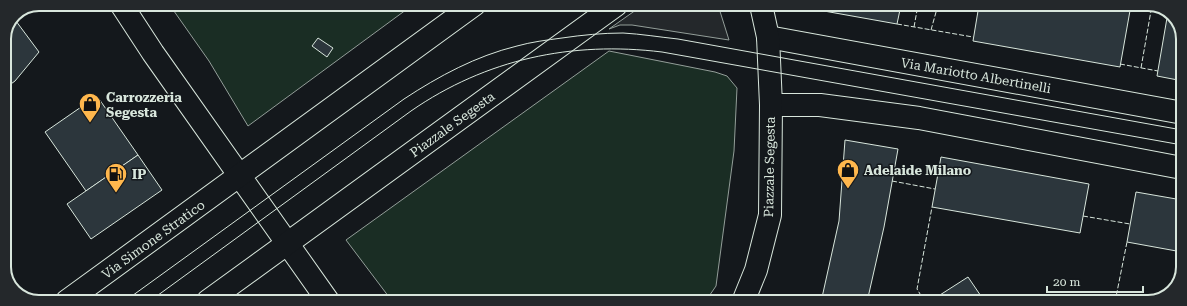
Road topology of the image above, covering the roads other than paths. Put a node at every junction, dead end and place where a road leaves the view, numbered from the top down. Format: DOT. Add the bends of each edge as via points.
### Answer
graph roads {
  1 [pos="126,11"];
  2 [pos="465,11"];
  3 [pos="608,11"];
  4 [pos="762,11"];
  5 [pos="768,37"];
  6 [pos="771,105"];
  7 [pos="1176,112"];
  8 [pos="1176,167"];
  9 [pos="239,176"];
  10 [pos="287,243"];
  11 [pos="75,295"];
  12 [pos="216,295"];
  13 [pos="324,295"];
  14 [pos="746,295"];
  1 -- 9 [label="street"];
  2 -- 9 [label="street"];
  3 -- 10 [label="street, Piazzale Segesta"];
  4 -- 5 [label="street, Piazzale Segesta"];
  5 -- 6 [label="street, Piazzale Segesta"];
  5 -- 7 [label="street, Via Mariotto Albertinelli"];
  6 -- 8 [label="street" via="820,105 919,118"];
  6 -- 14 [label="street, Piazzale Segesta" via="770,215 756,270"];
  9 -- 10 [label="street"];
  9 -- 11 [label="street, Via Simone Stratico"];
  10 -- 12 [label="street"];
  10 -- 13 [label="street"];
}
